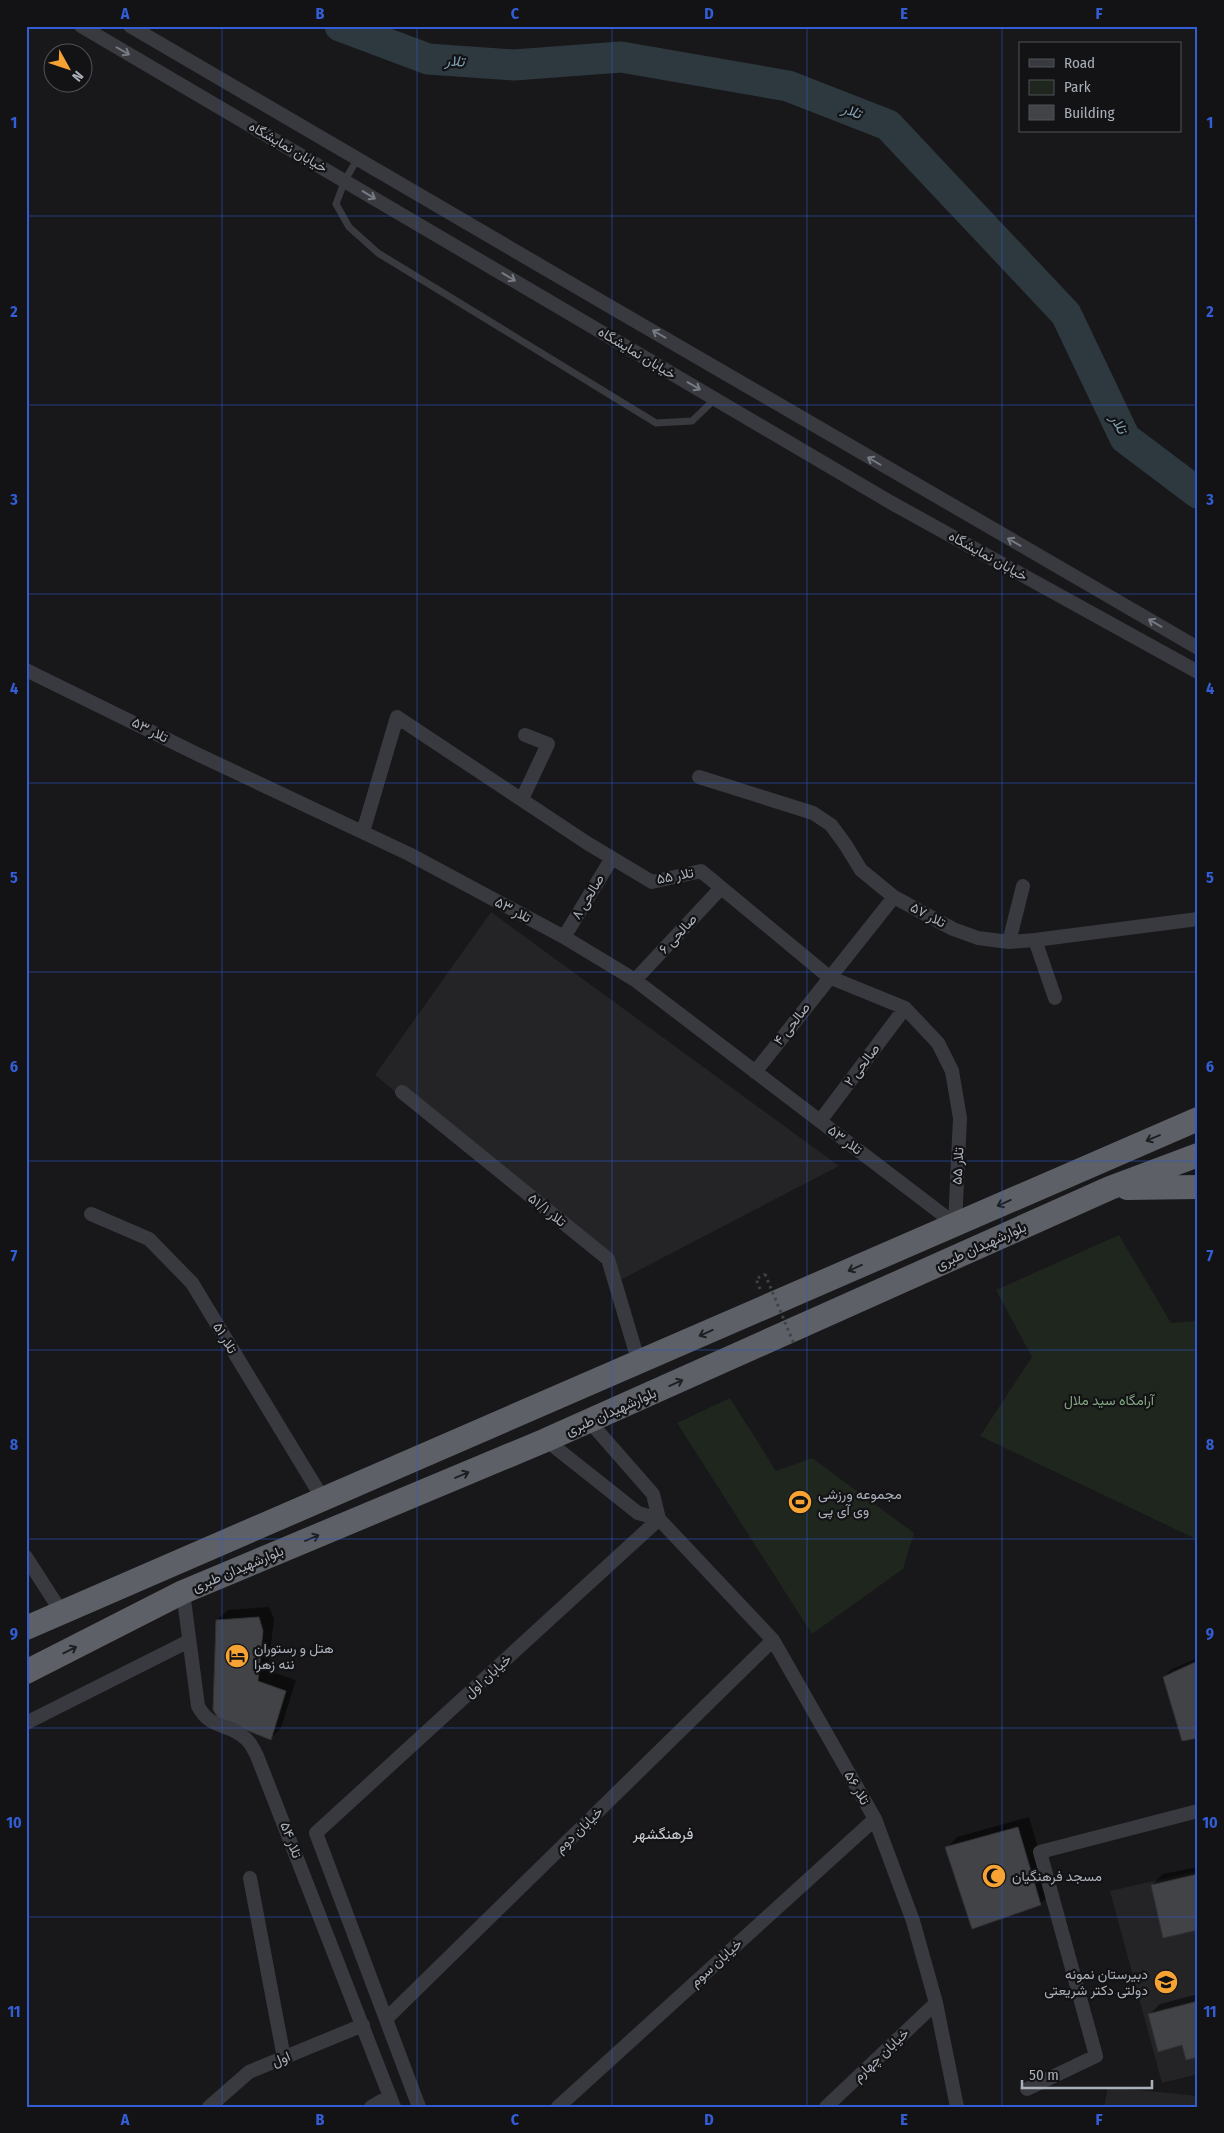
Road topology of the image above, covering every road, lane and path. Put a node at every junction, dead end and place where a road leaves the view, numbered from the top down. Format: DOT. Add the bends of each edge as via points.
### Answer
graph roads {
  1 [pos="81,26"];
  2 [pos="130,26"];
  3 [pos="358,158"];
  4 [pos="345,180"];
  5 [pos="715,399"];
  6 [pos="1198,648"];
  7 [pos="26,670"];
  8 [pos="1198,672"];
  9 [pos="525,735"];
  10 [pos="699,777"];
  11 [pos="522,799"];
  12 [pos="363,832"];
  13 [pos="612,858"];
  14 [pos="1024,886"];
  15 [pos="721,888"];
  16 [pos="894,897"];
  17 [pos="1198,919"];
  18 [pos="564,937"];
  19 [pos="1035,940"];
  20 [pos="1009,942"];
  21 [pos="829,978"];
  22 [pos="634,980"];
  23 [pos="1055,998"];
  24 [pos="905,1008"];
  25 [pos="755,1072"];
  26 [pos="402,1092"];
  27 [pos="1198,1120"];
  28 [pos="820,1121"];
  29 [pos="1198,1155"];
  30 [pos="1198,1187"];
  31 [pos="1110,1188"];
  32 [pos="91,1214"];
  33 [pos="955,1224"];
  34 [pos="756,1279"];
  35 [pos="794,1344"];
  36 [pos="639,1363"];
  37 [pos="589,1421"];
  38 [pos="546,1440"];
  39 [pos="323,1499"];
  40 [pos="659,1519"];
  41 [pos="26,1557"];
  42 [pos="31,1572"];
  43 [pos="183,1592"];
  44 [pos="62,1613"];
  45 [pos="26,1628"];
  46 [pos="773,1640"];
  47 [pos="190,1641"];
  48 [pos="26,1672"];
  49 [pos="26,1723"];
  50 [pos="1198,1810"];
  51 [pos="875,1820"];
  52 [pos="250,1878"];
  53 [pos="936,2003"];
  54 [pos="386,2019"];
  55 [pos="363,2025"];
  56 [pos="284,2058"];
  57 [pos="1027,2089"];
  58 [pos="392,2101"];
  59 [pos="212,2106"];
  60 [pos="371,2107"];
  61 [pos="419,2107"];
  62 [pos="558,2107"];
  63 [pos="826,2107"];
  64 [pos="957,2107"];
  1 -- 4 [label="street, خیابان نمایشگاه, one-way"];
  2 -- 3 [label="street, خیابان نمایشگاه"];
  3 -- 4 [label="lane"];
  6 -- 3 [label="street, خیابان نمایشگاه, one-way"];
  4 -- 5 [label="street, خیابان نمایشگاه, one-way"];
  4 -- 5 [label="lane" via="336,204 349,228 378,254 656,423 692,421"];
  5 -- 8 [label="street, خیابان نمایشگاه" via="890,502"];
  7 -- 12 [label="street, تلار ۵۳"];
  9 -- 11 [label="street" via="548,744"];
  10 -- 16 [label="street, تلار ۵۷" via="813,813 830,825 860,870"];
  11 -- 12 [label="street, تلار ۵۵" via="397,717"];
  11 -- 13 [label="street, تلار ۵۵"];
  12 -- 18 [label="street, تلار ۵۳"];
  13 -- 15 [label="street, تلار ۵۵" via="652,882 701,871"];
  13 -- 18 [label="street, صالحی ۸"];
  14 -- 20 [label="street"];
  15 -- 21 [label="street, تلار ۵۵"];
  15 -- 22 [label="street, صالحی ۶"];
  16 -- 20 [label="street, تلار ۵۷" via="953,929 978,938"];
  16 -- 21 [label="street, صالحی ۴"];
  17 -- 19 [label="street, تلار ۵۷"];
  18 -- 22 [label="street, تلار ۵۳"];
  19 -- 20 [label="street, تلار ۵۷"];
  19 -- 23 [label="street"];
  21 -- 24 [label="street, تلار ۵۵"];
  21 -- 25 [label="street, صالحی ۴"];
  22 -- 25 [label="street, تلار ۵۳"];
  24 -- 28 [label="street, صالحی ۲"];
  24 -- 33 [label="street, تلار ۵۵" via="938,1043 952,1071 960,1118"];
  25 -- 28 [label="street, تلار ۵۳"];
  26 -- 36 [label="street, تلار ۵۱/۱" via="608,1259"];
  27 -- 33 [label="highway, one-way"];
  28 -- 33 [label="street, تلار ۵۳"];
  29 -- 31 [label="highway, بلوارشهیدان طبری"];
  30 -- 31 [label="highway"];
  37 -- 31 [label="highway, بلوارشهیدان طبری, one-way"];
  32 -- 39 [label="street, تلار ۵۱" via="149,1239 192,1283"];
  33 -- 36 [label="highway, one-way"];
  34 -- 35 [label="path, bridge" via="765,1274"];
  36 -- 39 [label="highway"];
  37 -- 38 [label="highway, بلوارشهیدان طبری"];
  37 -- 40 [label="street" via="654,1494"];
  38 -- 40 [label="street" via="638,1513"];
  43 -- 38 [label="highway, بلوارشهیدان طبری, one-way"];
  39 -- 44 [label="highway"];
  40 -- 46 [label="street, تلار ۵۶"];
  40 -- 54 [label="street, خیابان اول" via="316,1833"];
  41 -- 42 [label="street"];
  42 -- 44 [label="street"];
  43 -- 47 [label="street, تلار ۵۴"];
  48 -- 43 [label="highway, بلوارشهیدان طبری, one-way"];
  44 -- 45 [label="highway"];
  46 -- 51 [label="street, تلار ۵۶"];
  46 -- 54 [label="street, خیابان دوم"];
  47 -- 49 [label="street"];
  47 -- 55 [label="street, تلار ۵۴" via="198,1706 208,1721 246,1739 257,1756"];
  50 -- 57 [label="street" via="1040,1852 1096,2056"];
  51 -- 53 [label="street, تلار ۵۶" via="913,1921"];
  51 -- 62 [label="street, خیابان سوم"];
  52 -- 56 [label="street"];
  53 -- 63 [label="street, خیابان چهارم"];
  53 -- 64 [label="street, تلار ۵۶"];
  54 -- 61 [label="street"];
  55 -- 56 [label="street, اول"];
  55 -- 58 [label="street, تلار ۵۴"];
  56 -- 59 [label="street, اول" via="249,2072"];
  58 -- 60 [label="street"];
}
